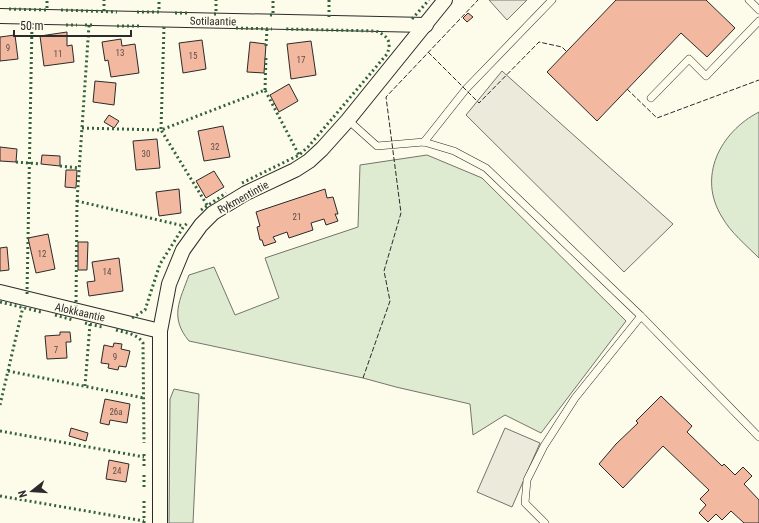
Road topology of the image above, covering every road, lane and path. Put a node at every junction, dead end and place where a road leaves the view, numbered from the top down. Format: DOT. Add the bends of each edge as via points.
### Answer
graph roads {
  1 [pos="445,0"];
  2 [pos="552,0"];
  3 [pos="749,0"];
  4 [pos="759,10"];
  5 [pos="0,16"];
  6 [pos="759,21"];
  7 [pos="426,25"];
  8 [pos="651,98"];
  9 [pos="348,120"];
  10 [pos="424,142"];
  11 [pos="0,292"];
  12 [pos="640,316"];
  13 [pos="160,331"];
  14 [pos="759,437"];
  15 [pos="160,523"];
  16 [pos="545,523"];
  1 -- 7 [label="street, Rykmentintie"];
  2 -- 10 [label="lane" via="466,89"];
  3 -- 4 [label="lane"];
  5 -- 7 [label="street, Sotilaantie"];
  6 -- 8 [label="lane" via="706,76 690,59"];
  7 -- 9 [label="street, Rykmentintie"];
  9 -- 10 [label="lane" via="377,146"];
  9 -- 13 [label="street, Rykmentintie" via="309,161 226,204 201,225 175,266"];
  10 -- 12 [label="lane" via="454,151 486,168"];
  11 -- 13 [label="street, Alokkaantie"];
  12 -- 14 [label="lane"];
  12 -- 16 [label="lane" via="575,398 544,446 527,480 525,503"];
  13 -- 15 [label="street, Rykmentintie"];
}
